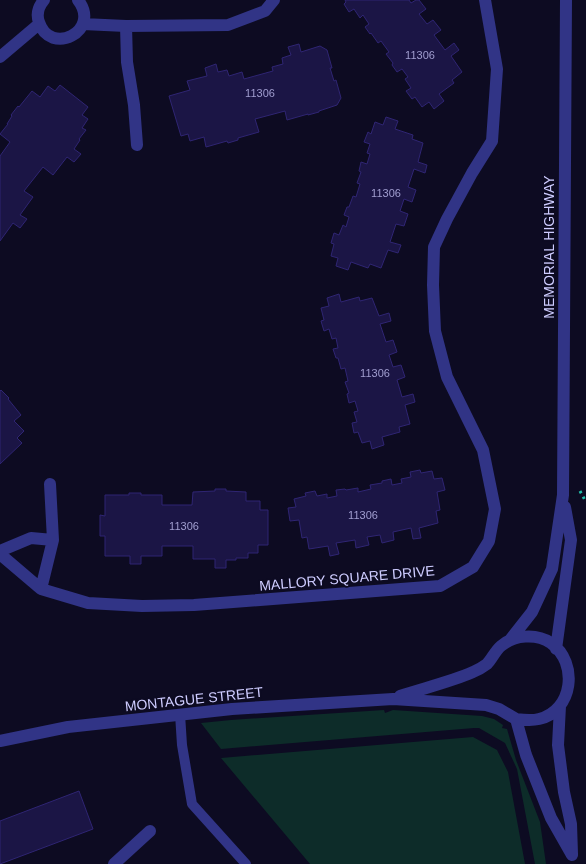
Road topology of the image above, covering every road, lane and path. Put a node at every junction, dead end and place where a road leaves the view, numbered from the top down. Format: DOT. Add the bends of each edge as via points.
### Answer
graph roads {
  1 [pos="44,0"];
  2 [pos="78,0"];
  3 [pos="274,0"];
  4 [pos="485,0"];
  5 [pos="566,0"];
  6 [pos="39,24"];
  7 [pos="83,24"];
  8 [pos="126,26"];
  9 [pos="0,57"];
  10 [pos="137,144"];
  11 [pos="50,484"];
  12 [pos="563,495"];
  13 [pos="53,540"];
  14 [pos="0,552"];
  15 [pos="41,589"];
  16 [pos="510,640"];
  17 [pos="556,649"];
  18 [pos="474,672"];
  19 [pos="393,699"];
  20 [pos="560,706"];
  21 [pos="180,714"];
  22 [pos="516,719"];
  23 [pos="0,741"];
  24 [pos="150,831"];
  25 [pos="572,860"];
  26 [pos="114,864"];
  27 [pos="246,864"];
  1 -- 6 [label="street" via="38,10"];
  2 -- 7 [label="street" via="83,8"];
  3 -- 8 [label="street" via="265,11 228,25"];
  4 -- 15 [label="street, MALLORY SQUARE DRIVE" via="497,69 492,141 446,219 434,247 436,331 447,377 483,450 495,509 489,542 473,567 440,586 194,605 88,603"];
  5 -- 12 [label="street, MEMORIAL HIGHWAY"];
  6 -- 7 [label="street" via="50,36 57,38 73,36"];
  6 -- 9 [label="street"];
  7 -- 8 [label="street"];
  8 -- 10 [label="street"];
  11 -- 13 [label="street"];
  12 -- 16 [label="street, MEMORIAL HIGHWAY" via="552,570 532,612"];
  12 -- 17 [label="street, MEMORIAL HIGHWAY" via="571,540"];
  13 -- 14 [label="street, MALLORY SQUARE DRIVE" via="31,538"];
  13 -- 15 [label="street"];
  14 -- 15 [label="street, MALLORY SQUARE DRIVE"];
  16 -- 17 [label="street" via="524,636 538,638 551,643"];
  16 -- 18 [label="street, MEMORIAL HIGHWAY" via="487,664"];
  17 -- 20 [label="street" via="568,666 570,680"];
  18 -- 19 [label="street, MONTAGUE STREET"];
  19 -- 21 [label="street, MONTAGUE STREET"];
  19 -- 22 [label="street, MONTAGUE STREET" via="486,705 499,708"];
  20 -- 22 [label="street" via="540,719"];
  20 -- 25 [label="street" via="558,745 571,824"];
  21 -- 23 [label="street, MONTAGUE STREET" via="68,727"];
  21 -- 27 [label="lane" via="192,804"];
  22 -- 25 [label="street" via="526,755 551,818"];
  24 -- 26 [label="street"];
}
